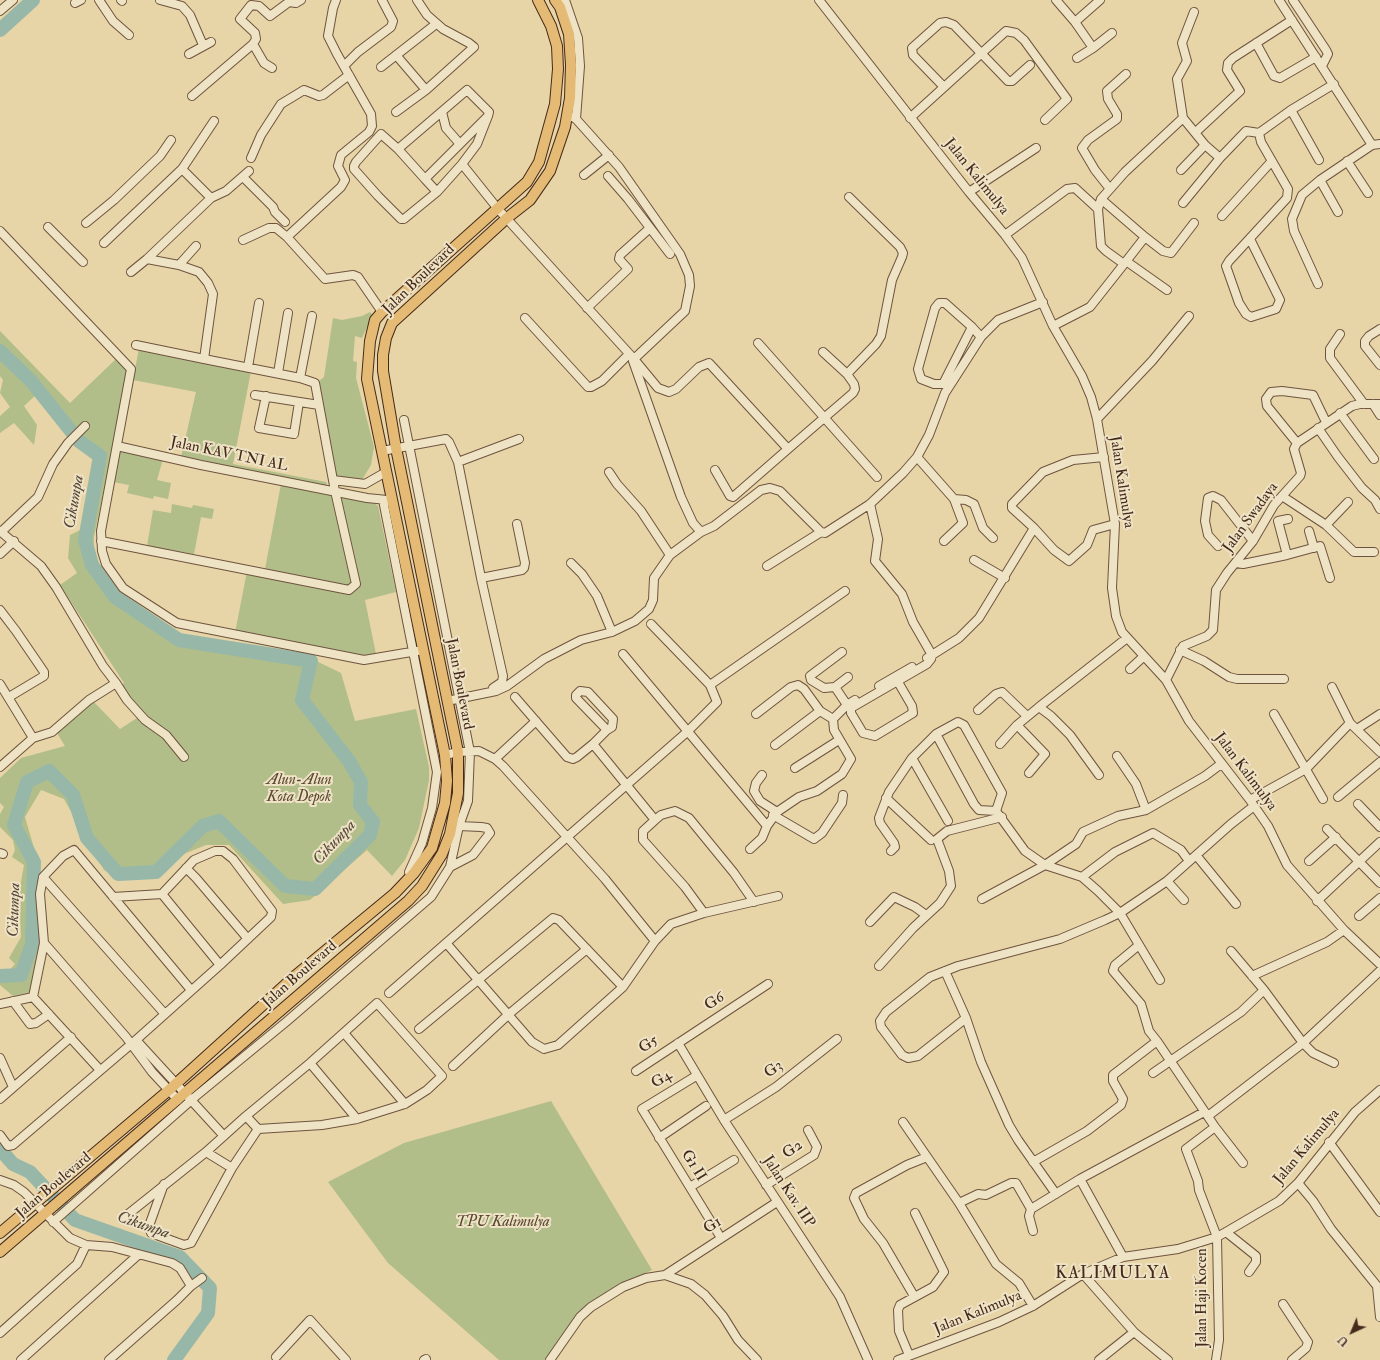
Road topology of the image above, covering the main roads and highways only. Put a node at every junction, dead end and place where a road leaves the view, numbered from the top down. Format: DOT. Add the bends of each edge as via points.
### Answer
graph roads {
  1 [pos="538,0"];
  2 [pos="555,0"];
  3 [pos="0,1233"];
  4 [pos="0,1252"];
  1 -- 3 [label="main road, Jalan Boulevard" via="551,26 557,46 558,68 555,104 539,162 527,182 498,210 382,312 375,320 370,341 367,379 386,472 387,500 419,651 445,755 447,781 440,824 432,848 395,894 296,975 172,1087"];
  2 -- 4 [label="main road, Jalan Boulevard" via="569,34 572,117 550,171 530,200 392,323 386,338 383,371 396,448 458,752 458,793 450,834 442,854 422,886 402,906 184,1098"];
}
